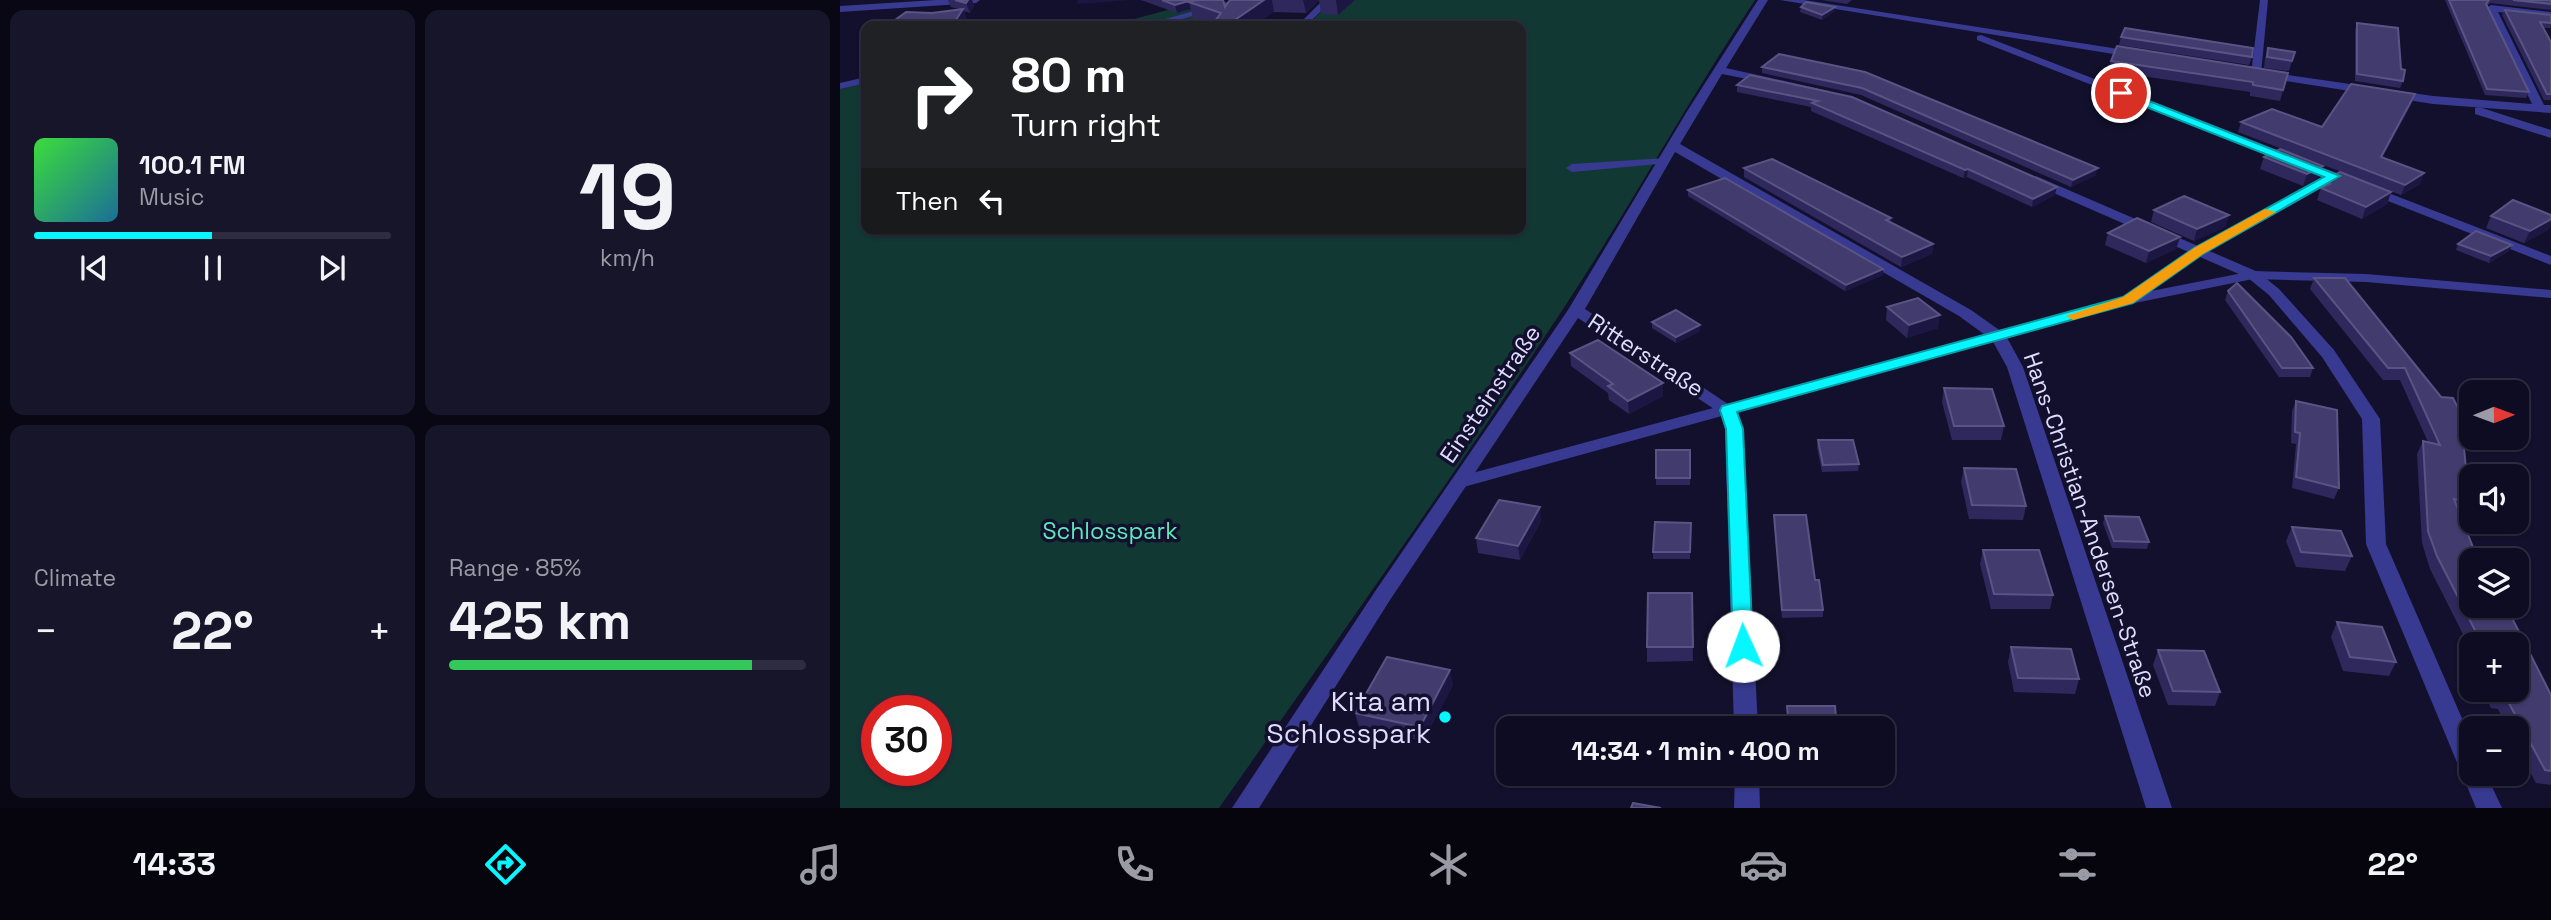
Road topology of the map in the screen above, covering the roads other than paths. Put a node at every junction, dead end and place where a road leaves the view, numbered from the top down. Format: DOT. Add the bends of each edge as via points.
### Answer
graph roads {
  1 [pos="976,0"];
  2 [pos="1246,0"];
  3 [pos="1328,0"];
  4 [pos="1763,0"];
  5 [pos="1785,0"];
  6 [pos="2264,0"];
  7 [pos="1232,1"];
  8 [pos="840,11"];
  9 [pos="922,15"];
  10 [pos="2551,15"];
  11 [pos="1162,21"];
  12 [pos="1306,21"];
  13 [pos="1953,27"];
  14 [pos="2148,56"];
  15 [pos="1720,70"];
  16 [pos="2242,72"];
  17 [pos="2256,74"];
  18 [pos="861,81"];
  19 [pos="840,86"];
  20 [pos="1844,96"];
  21 [pos="2463,104"];
  22 [pos="2546,109"];
  23 [pos="2551,134"];
  24 [pos="1670,153"];
  25 [pos="1572,169"];
  26 [pos="2020,173"];
  27 [pos="2334,176"];
  28 [pos="2199,251"];
  29 [pos="2551,261"];
  30 [pos="2253,275"];
  31 [pos="2551,295"];
  32 [pos="2128,300"];
  33 [pos="1576,310"];
  34 [pos="1999,337"];
  35 [pos="1728,410"];
  36 [pos="1460,482"];
  37 [pos="1746,716"];
  38 [pos="2459,739"];
  39 [pos="1747,786"];
  40 [pos="2479,786"];
  41 [pos="1245,808"];
  42 [pos="1747,808"];
  43 [pos="2159,808"];
  44 [pos="2488,808"];
  1 -- 8 [label="lane"];
  2 -- 7 [label="street"];
  3 -- 12 [label="lane"];
  4 -- 15 [label="street, Einsteinstraße"];
  5 -- 13 [label="street"];
  6 -- 17 [label="lane"];
  7 -- 11 [label="street"];
  8 -- 9 [label="lane"];
  10 -- 22 [label="street" via="2491,8"];
  13 -- 14 [label="street"];
  13 -- 27 [label="street"];
  15 -- 20 [label="street"];
  15 -- 24 [label="street, Einsteinstraße"];
  16 -- 17 [label="street"];
  17 -- 21 [label="street"];
  18 -- 19 [label="street"];
  21 -- 22 [label="street"];
  21 -- 23 [label="street"];
  24 -- 25 [label="lane"];
  24 -- 33 [label="street, Einsteinstraße"];
  24 -- 34 [label="street, Hans-Christian-Andersen-Straße" via="1965,313"];
  26 -- 28 [label="street"];
  27 -- 28 [label="lane"];
  27 -- 29 [label="street"];
  28 -- 30 [label="street"];
  28 -- 32 [label="lane"];
  30 -- 31 [label="lane" via="2367,278"];
  30 -- 32 [label="lane"];
  30 -- 38 [label="street" via="2274,292 2328,354 2371,419 2376,544"];
  32 -- 34 [label="lane"];
  33 -- 35 [label="street, Ritterstraße"];
  33 -- 36 [label="street, Einsteinstraße"];
  34 -- 35 [label="lane"];
  34 -- 43 [label="street, Hans-Christian-Andersen-Straße" via="2015,367"];
  35 -- 36 [label="lane"];
  35 -- 37 [label="street, Ritterstraße" via="1734,429"];
  36 -- 41 [label="street, Einsteinstraße"];
  39 -- 42 [label="street"];
  40 -- 44 [label="street"];
}
